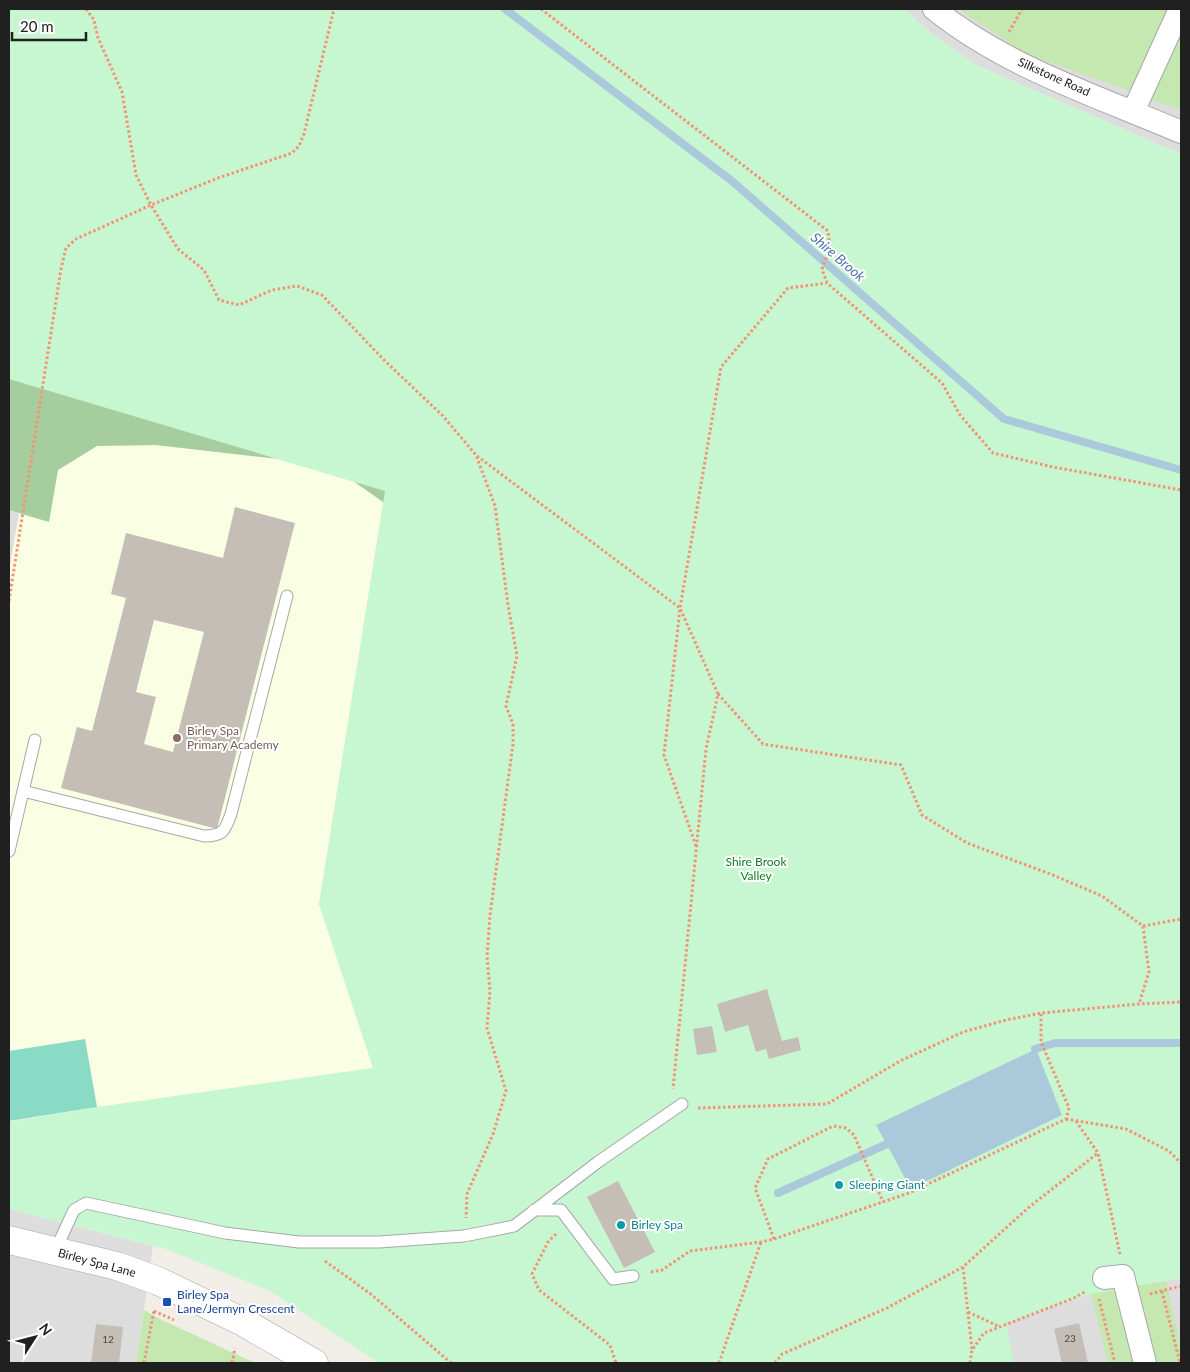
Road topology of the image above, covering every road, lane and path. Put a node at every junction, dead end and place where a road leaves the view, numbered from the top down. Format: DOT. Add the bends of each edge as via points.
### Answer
graph roads {
  1 [pos="86,9"];
  2 [pos="334,9"];
  3 [pos="541,9"];
  4 [pos="934,9"];
  5 [pos="1180,9"];
  6 [pos="1133,112"];
  7 [pos="1181,132"];
  8 [pos="151,205"];
  9 [pos="827,283"];
  10 [pos="476,455"];
  11 [pos="1181,490"];
  12 [pos="287,596"];
  13 [pos="9,600"];
  14 [pos="680,608"];
  15 [pos="718,694"];
  16 [pos="35,740"];
  17 [pos="23,791"];
  18 [pos="696,846"];
  19 [pos="9,851"];
  20 [pos="1181,919"];
  21 [pos="1143,926"];
  22 [pos="1181,1002"];
  23 [pos="1139,1004"];
  24 [pos="1041,1013"];
  25 [pos="682,1104"];
  26 [pos="671,1111"];
  27 [pos="1066,1119"];
  28 [pos="1076,1121"];
  29 [pos="1098,1153"];
  30 [pos="1181,1163"];
  31 [pos="883,1202"];
  32 [pos="534,1210"];
  33 [pos="464,1236"];
  34 [pos="774,1239"];
  35 [pos="9,1240"];
  36 [pos="299,1242"];
  37 [pos="548,1242"];
  38 [pos="762,1242"];
  39 [pos="1119,1248"];
  40 [pos="55,1251"];
  41 [pos="963,1267"];
  42 [pos="633,1276"];
  43 [pos="158,1281"];
  44 [pos="1100,1281"];
  45 [pos="1181,1286"];
  46 [pos="1162,1291"];
  47 [pos="1129,1300"];
  48 [pos="968,1312"];
  49 [pos="998,1326"];
  50 [pos="235,1348"];
  51 [pos="972,1350"];
  52 [pos="144,1363"];
  53 [pos="232,1363"];
  54 [pos="314,1363"];
  55 [pos="451,1363"];
  56 [pos="616,1363"];
  57 [pos="719,1363"];
  58 [pos="775,1363"];
  59 [pos="970,1363"];
  60 [pos="1114,1363"];
  61 [pos="1145,1363"];
  62 [pos="1180,1363"];
  1 -- 8 [label="path" via="94,20 98,38 122,92 136,175"];
  2 -- 8 [label="path" via="299,146 292,153"];
  3 -- 9 [label="path" via="828,230 830,248 822,269"];
  4 -- 6 [label="street, Silkstone Road" via="999,52 1042,74"];
  5 -- 6 [label="street"];
  6 -- 7 [label="street, Silkstone Road"];
  8 -- 10 [label="path" via="178,250 204,270 219,300 239,305 272,290 297,286 322,295 443,416"];
  8 -- 13 [label="path" via="76,239 66,248"];
  9 -- 11 [label="path" via="942,384 960,415 994,453"];
  9 -- 14 [label="path" via="788,288 721,367"];
  10 -- 14 [label="path"];
  10 -- 33 [label="path" via="495,506 517,656 506,706 513,724 513,744 487,957 490,991 487,1028 506,1091 493,1134 468,1194"];
  12 -- 17 [label="lane" via="225,830 216,836 204,836"];
  14 -- 15 [label="path"];
  14 -- 18 [label="path" via="664,754"];
  15 -- 18 [label="path" via="706,749"];
  15 -- 21 [label="path" via="763,744 901,765 922,815 967,843 1102,896"];
  16 -- 17 [label="lane"];
  17 -- 19 [label="lane"];
  18 -- 26 [label="path"];
  20 -- 21 [label="path"];
  21 -- 23 [label="path" via="1149,972"];
  22 -- 23 [label="path"];
  23 -- 24 [label="path"];
  24 -- 26 [label="path" via="963,1032 900,1060 827,1104"];
  24 -- 27 [label="path" via="1041,1042 1069,1108"];
  25 -- 26 [label="lane"];
  26 -- 32 [label="lane"];
  27 -- 28 [label="path"];
  27 -- 31 [label="path" via="909,1193"];
  28 -- 29 [label="path"];
  28 -- 30 [label="path" via="1126,1128 1169,1151"];
  29 -- 39 [label="path"];
  29 -- 41 [label="path" via="1028,1208"];
  31 -- 34 [label="path"];
  31 -- 34 [label="path" via="854,1135 846,1128 833,1126 768,1159 754,1188"];
  32 -- 33 [label="lane" via="514,1226"];
  32 -- 42 [label="lane" via="561,1210 613,1279"];
  33 -- 36 [label="lane" via="379,1242"];
  34 -- 38 [label="path"];
  35 -- 40 [label="street, Birley Spa Lane"];
  36 -- 40 [label="lane" via="225,1234 86,1203 74,1210"];
  36 -- 55 [label="path" via="372,1295"];
  37 -- 56 [label="path" via="532,1274 538,1290 610,1345"];
  38 -- 42 [label="path" via="690,1252 662,1270"];
  38 -- 57 [label="path"];
  40 -- 43 [label="street, Birley Spa Lane" via="117,1266"];
  41 -- 48 [label="path"];
  41 -- 58 [label="path" via="887,1308 782,1354"];
  43 -- 52 [label="path"];
  43 -- 54 [label="street, Birley Spa Lane" via="243,1322"];
  44 -- 47 [label="street" via="1123,1276"];
  44 -- 49 [label="path" via="1074,1298"];
  44 -- 60 [label="path"];
  45 -- 46 [label="path"];
  46 -- 47 [label="path"];
  46 -- 62 [label="path"];
  47 -- 61 [label="street"];
  48 -- 49 [label="path"];
  48 -- 51 [label="path"];
  49 -- 51 [label="path" via="984,1333"];
  50 -- 53 [label="path"];
  51 -- 59 [label="path"];
}
